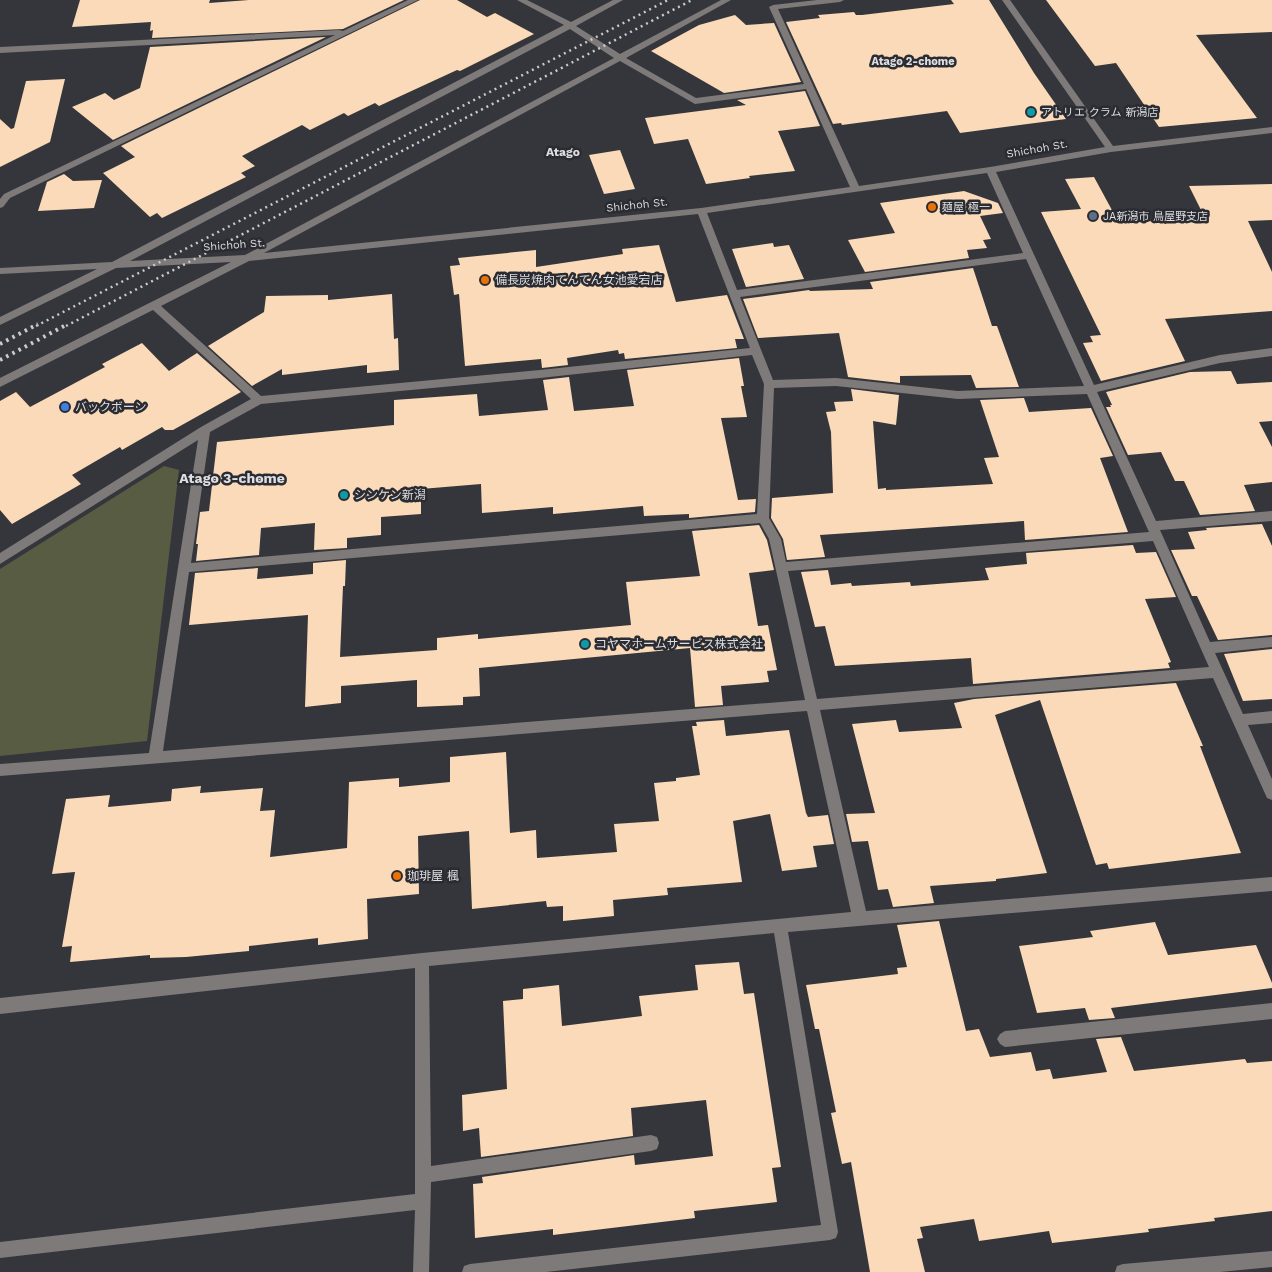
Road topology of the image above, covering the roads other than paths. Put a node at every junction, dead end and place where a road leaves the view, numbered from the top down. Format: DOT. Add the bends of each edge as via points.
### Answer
graph roads {
  1 [pos="414,0"];
  2 [pos="521,0"];
  3 [pos="619,0"];
  4 [pos="727,0"];
  5 [pos="840,0"];
  6 [pos="1006,0"];
  7 [pos="570,25"];
  8 [pos="346,31"];
  9 [pos="0,50"];
  10 [pos="620,58"];
  11 [pos="809,86"];
  12 [pos="1272,130"];
  13 [pos="1111,149"];
  14 [pos="990,170"];
  15 [pos="855,188"];
  16 [pos="4,193"];
  17 [pos="0,205"];
  18 [pos="702,211"];
  19 [pos="1029,255"];
  20 [pos="247,258"];
  21 [pos="112,266"];
  22 [pos="0,271"];
  23 [pos="735,294"];
  24 [pos="155,306"];
  25 [pos="0,321"];
  26 [pos="757,351"];
  27 [pos="1272,352"];
  28 [pos="0,383"];
  29 [pos="769,384"];
  30 [pos="1091,390"];
  31 [pos="258,400"];
  32 [pos="205,430"];
  33 [pos="1272,516"];
  34 [pos="763,518"];
  35 [pos="1154,531"];
  36 [pos="0,559"];
  37 [pos="780,567"];
  38 [pos="184,568"];
  39 [pos="1272,642"];
  40 [pos="1207,648"];
  41 [pos="1217,672"];
  42 [pos="812,703"];
  43 [pos="1272,717"];
  44 [pos="1239,720"];
  45 [pos="155,758"];
  46 [pos="0,770"];
  47 [pos="1272,794"];
  48 [pos="1272,884"];
  49 [pos="860,918"];
  50 [pos="780,926"];
  51 [pos="422,960"];
  52 [pos="0,1006"];
  53 [pos="1272,1012"];
  54 [pos="1005,1039"];
  55 [pos="651,1144"];
  56 [pos="423,1175"];
  57 [pos="423,1201"];
  58 [pos="0,1250"];
  59 [pos="1272,1259"];
  60 [pos="421,1272"];
  61 [pos="470,1272"];
  62 [pos="1124,1272"];
  1 -- 8 [label="street"];
  2 -- 7 [label="street"];
  3 -- 7 [label="street"];
  4 -- 10 [label="street"];
  5 -- 11 [label="street" via="773,7"];
  6 -- 13 [label="street"];
  7 -- 10 [label="street"];
  7 -- 21 [label="street"];
  8 -- 9 [label="street"];
  8 -- 16 [label="street"];
  10 -- 11 [label="street" via="694,101"];
  10 -- 20 [label="street"];
  11 -- 15 [label="street"];
  12 -- 13 [label="street, Shichoh St."];
  13 -- 14 [label="street, Shichoh St."];
  14 -- 15 [label="street, Shichoh St."];
  14 -- 19 [label="street"];
  15 -- 18 [label="street, Shichoh St."];
  16 -- 17 [label="street"];
  18 -- 20 [label="street, Shichoh St."];
  18 -- 23 [label="street"];
  19 -- 23 [label="street"];
  19 -- 30 [label="street"];
  20 -- 21 [label="street, Shichoh St."];
  20 -- 24 [label="street"];
  21 -- 22 [label="street, Shichoh St."];
  21 -- 25 [label="street"];
  23 -- 26 [label="street"];
  24 -- 28 [label="street"];
  24 -- 31 [label="street"];
  26 -- 29 [label="street"];
  26 -- 31 [label="street"];
  27 -- 30 [label="street" via="1220,358"];
  29 -- 30 [label="street" via="836,382 958,395"];
  29 -- 34 [label="street"];
  30 -- 35 [label="street"];
  31 -- 32 [label="street"];
  32 -- 36 [label="street"];
  32 -- 38 [label="street"];
  33 -- 35 [label="street"];
  34 -- 37 [label="street" via="776,539"];
  34 -- 38 [label="street"];
  35 -- 37 [label="street"];
  35 -- 40 [label="street"];
  37 -- 42 [label="street"];
  38 -- 45 [label="street"];
  39 -- 40 [label="street"];
  40 -- 41 [label="street"];
  41 -- 42 [label="street"];
  41 -- 44 [label="street"];
  42 -- 45 [label="street"];
  42 -- 49 [label="street"];
  43 -- 44 [label="street"];
  44 -- 47 [label="street"];
  45 -- 46 [label="street"];
  48 -- 49 [label="street"];
  49 -- 50 [label="street"];
  50 -- 51 [label="street"];
  50 -- 61 [label="street" via="830,1232"];
  51 -- 52 [label="street"];
  51 -- 56 [label="street"];
  53 -- 54 [label="street"];
  55 -- 56 [label="street"];
  56 -- 57 [label="street"];
  57 -- 58 [label="street"];
  57 -- 60 [label="street"];
  59 -- 62 [label="street"];
}
